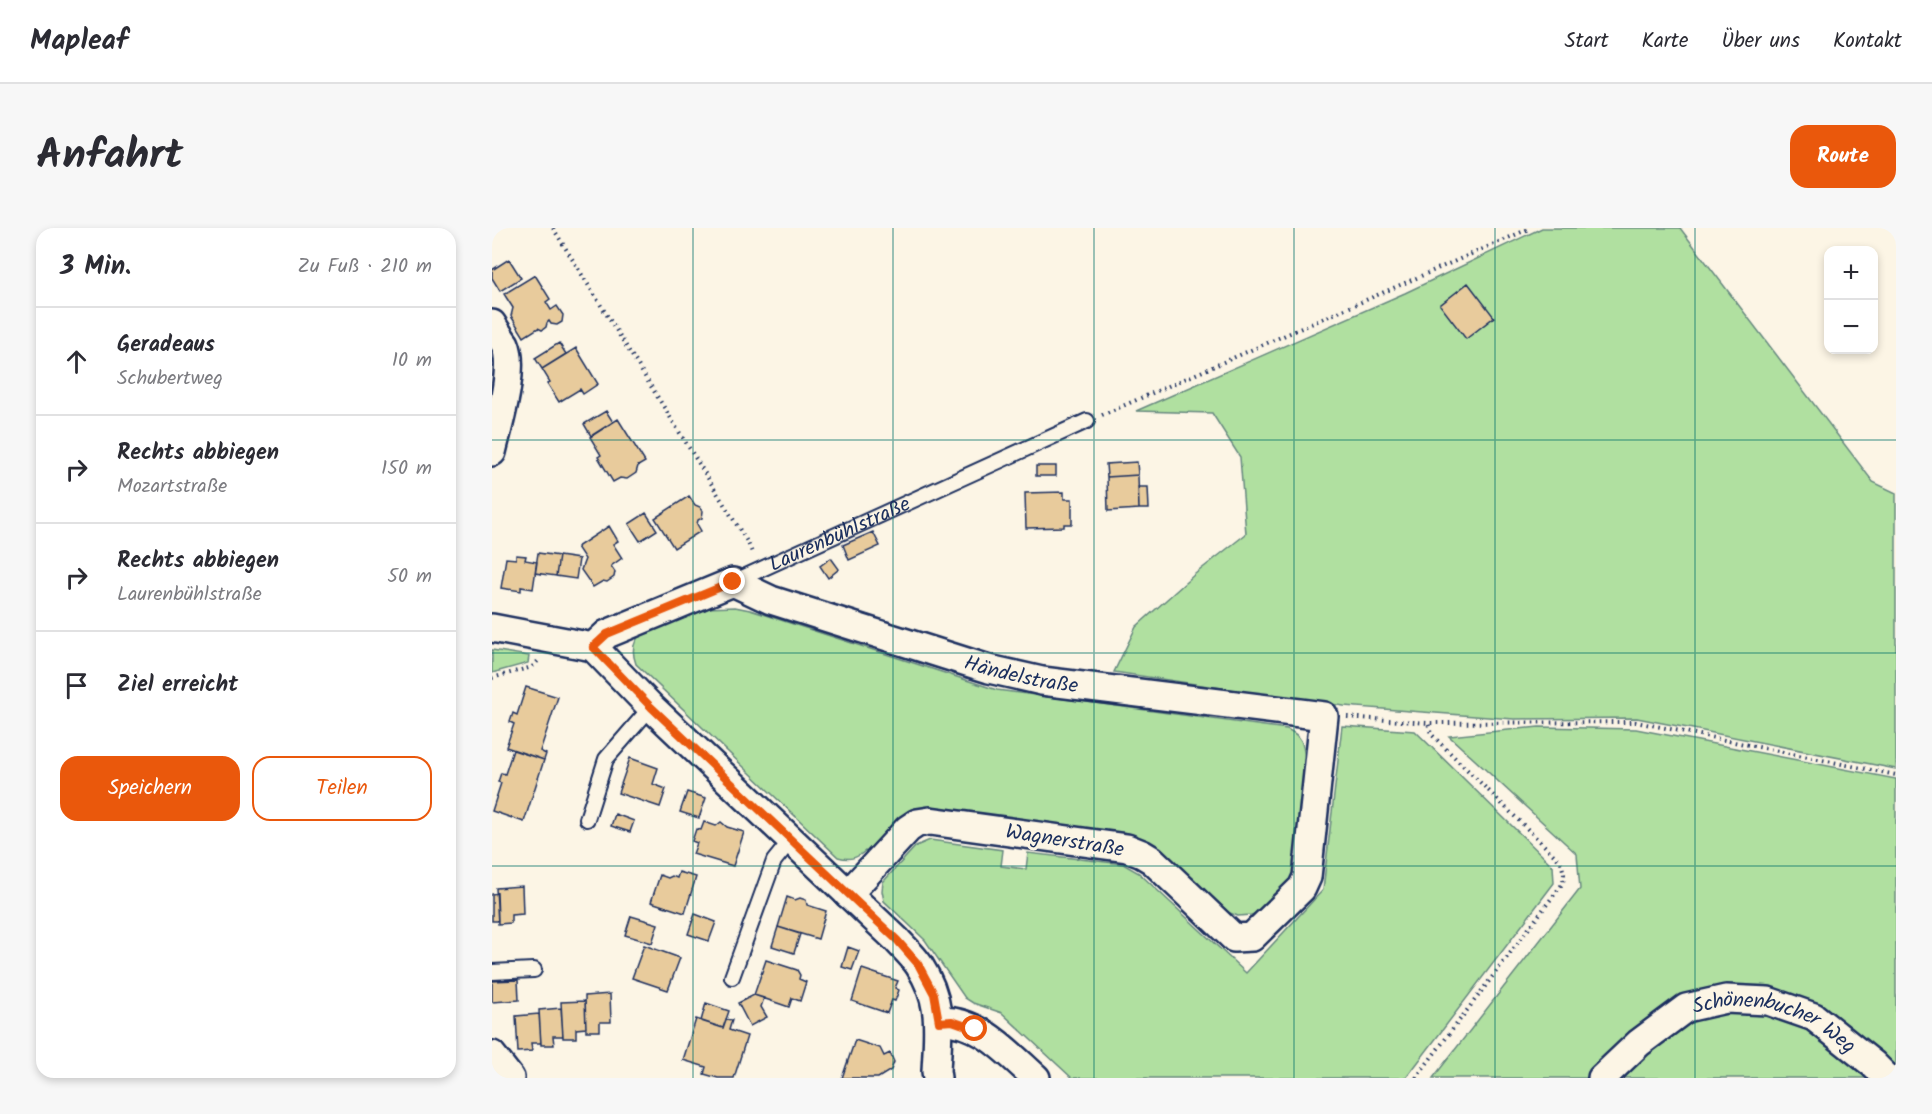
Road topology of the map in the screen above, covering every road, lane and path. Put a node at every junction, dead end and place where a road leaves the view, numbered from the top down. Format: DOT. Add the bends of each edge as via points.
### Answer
graph roads {
  1 [pos="553,228"];
  2 [pos="1531,228"];
  3 [pos="492,324"];
  4 [pos="1087,421"];
  5 [pos="492,452"];
  6 [pos="759,570"];
  7 [pos="733,582"];
  8 [pos="492,628"];
  9 [pos="558,639"];
  10 [pos="593,647"];
  11 [pos="492,678"];
  12 [pos="651,707"];
  13 [pos="1324,716"];
  14 [pos="1428,723"];
  15 [pos="1896,775"];
  16 [pos="587,819"];
  17 [pos="791,840"];
  18 [pos="848,894"];
  19 [pos="534,970"];
  20 [pos="492,972"];
  21 [pos="732,977"];
  22 [pos="939,1022"];
  23 [pos="492,1055"];
  24 [pos="510,1078"];
  25 [pos="937,1078"];
  26 [pos="1036,1078"];
  27 [pos="1416,1078"];
  28 [pos="1602,1078"];
  29 [pos="1887,1078"];
  1 -- 6 [label="path" via="748,543"];
  2 -- 4 [label="path"];
  3 -- 5 [label="street" via="506,346 508,367"];
  4 -- 6 [label="lane, Laurenbühlstraße"];
  6 -- 7 [label="lane, Laurenbühlstraße"];
  7 -- 10 [label="street, Laurenbühlstraße" via="607,634"];
  7 -- 13 [label="street, Händelstraße" via="771,600 989,669 1042,681"];
  8 -- 9 [label="street"];
  9 -- 10 [label="street"];
  9 -- 11 [label="path" via="532,667"];
  10 -- 12 [label="street"];
  12 -- 16 [label="lane" via="606,759"];
  12 -- 17 [label="street"];
  13 -- 14 [label="path"];
  13 -- 18 [label="street, Wagnerstraße" via="1307,877 1302,888 1252,937 1234,938 1152,860 1127,848 930,821 908,829"];
  14 -- 15 [label="path" via="1636,722"];
  14 -- 27 [label="path" via="1431,734 1561,862 1564,874 1563,883"];
  17 -- 18 [label="street"];
  17 -- 21 [label="lane" via="774,861"];
  18 -- 22 [label="street" via="918,964 934,994"];
  19 -- 20 [label="lane"];
  22 -- 25 [label="street"];
  22 -- 26 [label="street" via="952,1021 993,1038"];
  23 -- 24 [label="street"];
  28 -- 29 [label="street, Schönenbucher Weg" via="1639,1043 1686,1008 1726,999 1768,1000 1814,1017"];
}
